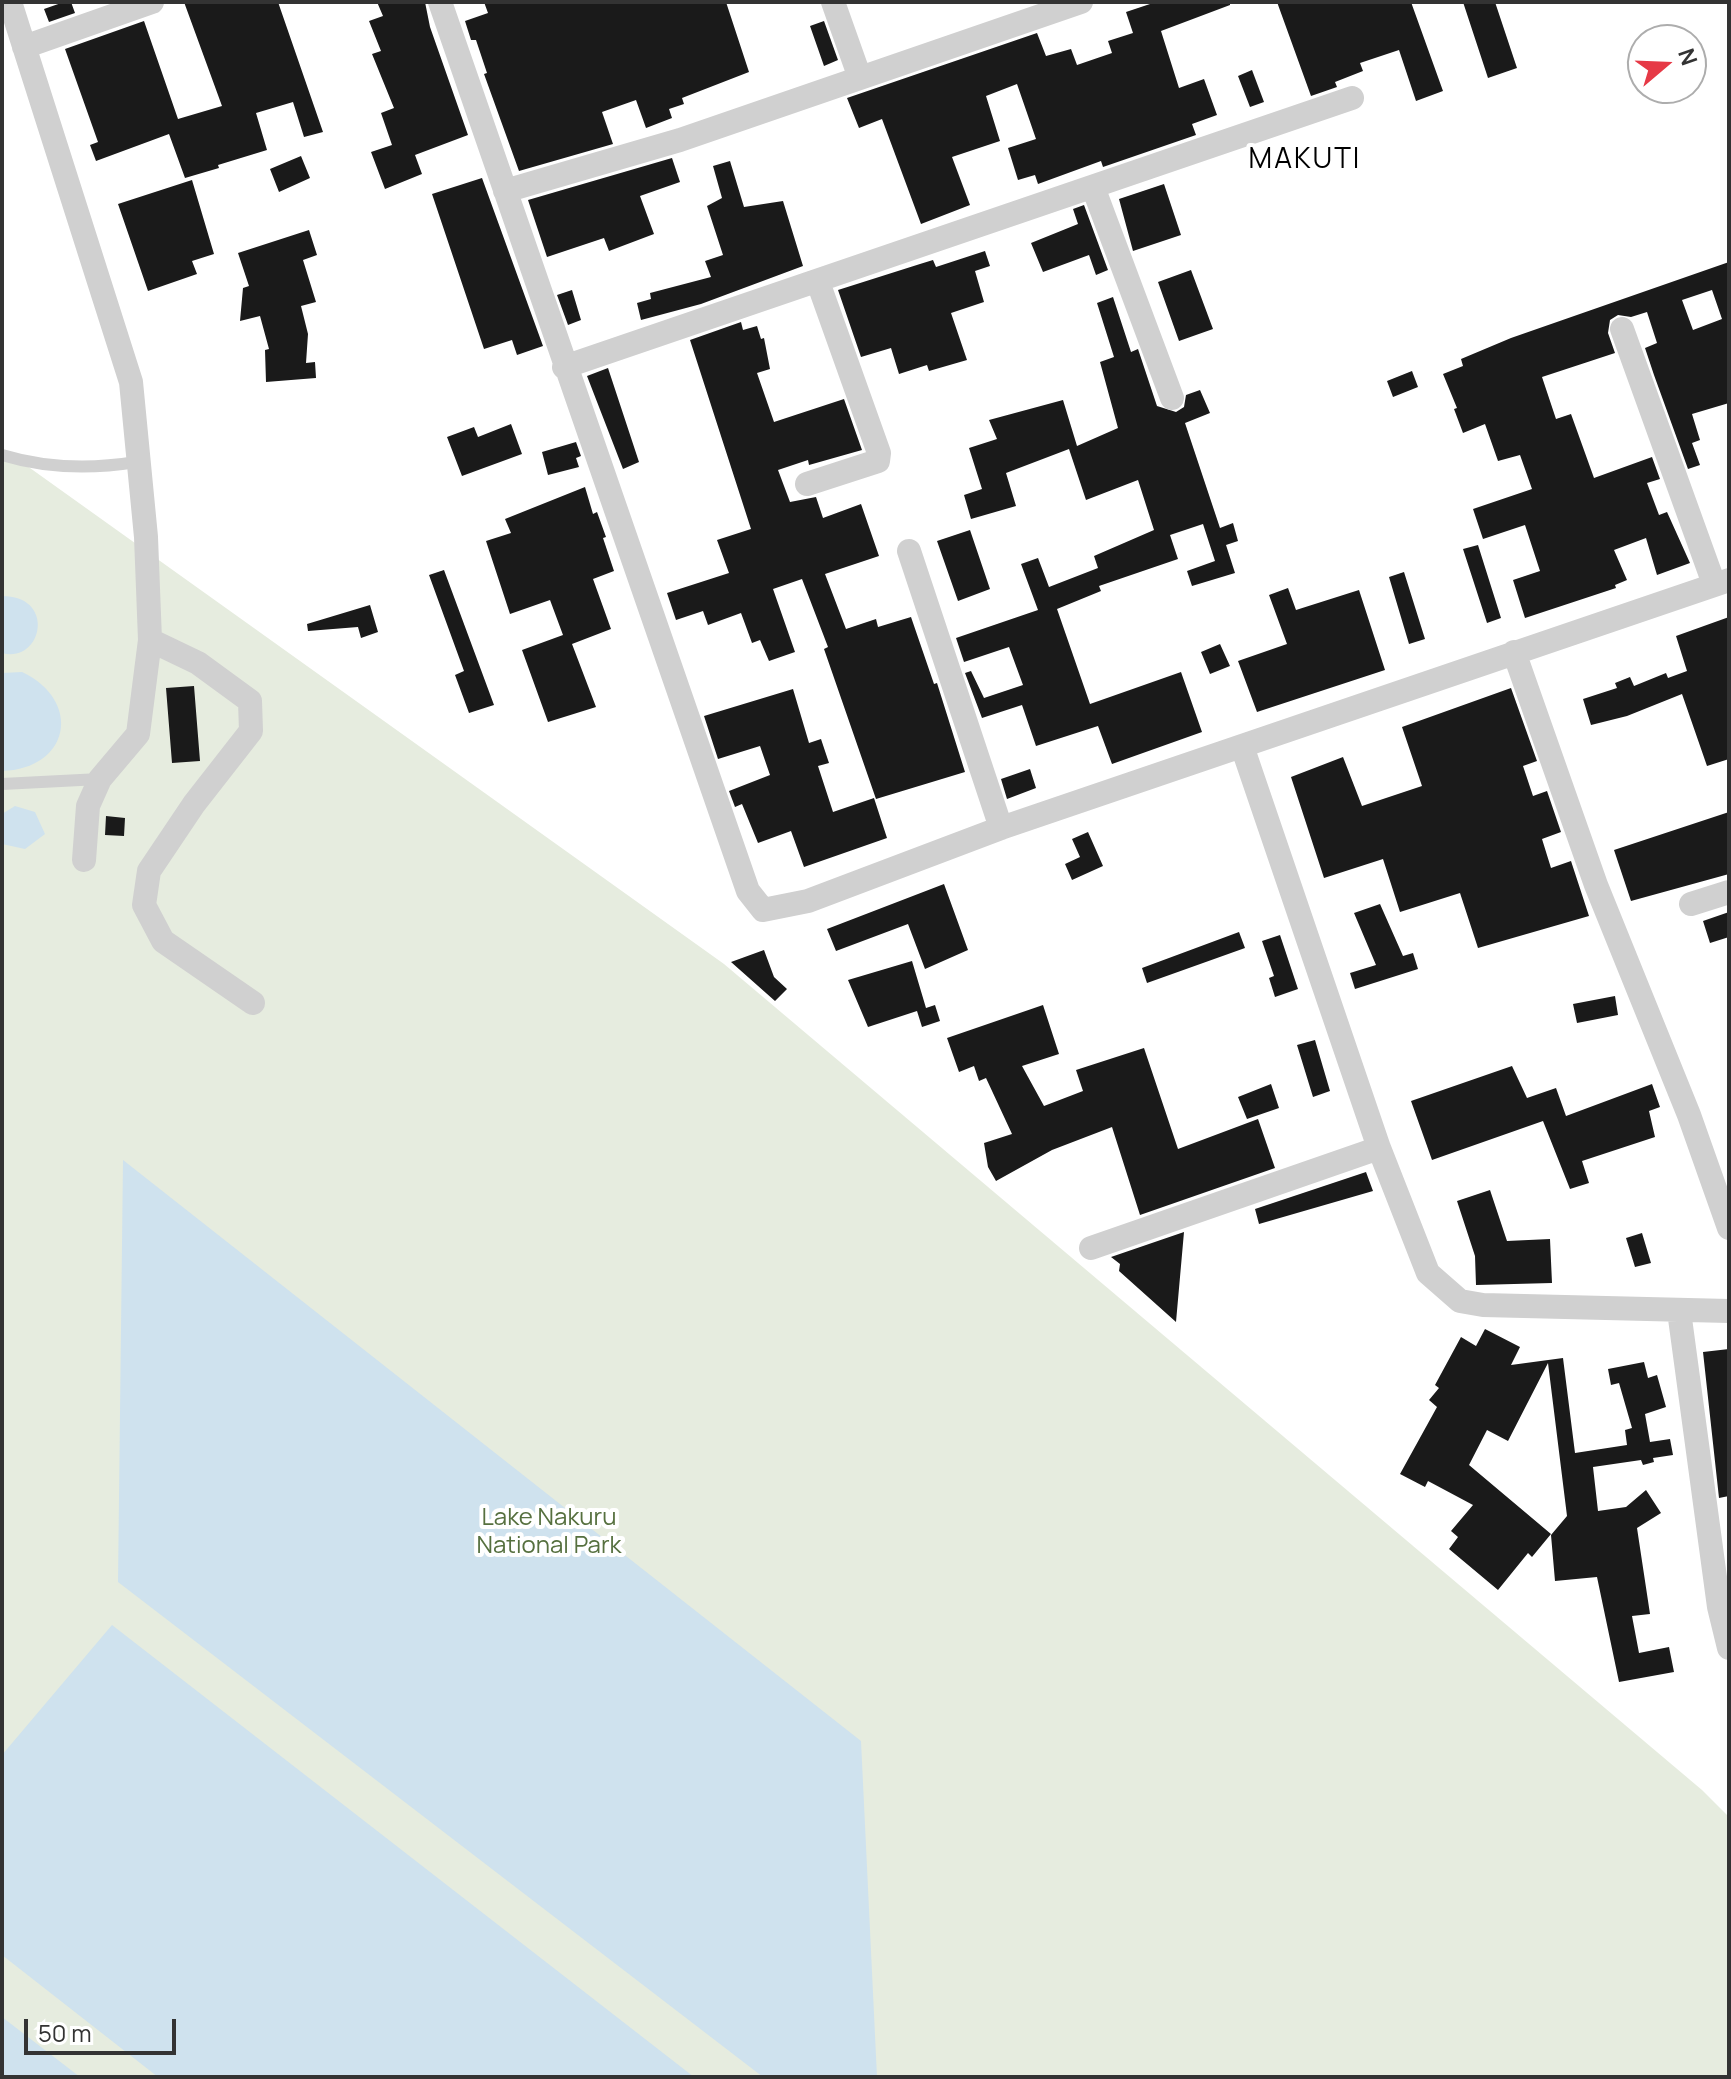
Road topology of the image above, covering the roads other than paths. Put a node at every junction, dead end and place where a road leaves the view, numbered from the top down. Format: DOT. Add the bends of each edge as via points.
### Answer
graph roads {
  1 [pos="10,2"];
  2 [pos="152,2"];
  3 [pos="440,2"];
  4 [pos="833,2"];
  5 [pos="1081,2"];
  6 [pos="24,47"];
  7 [pos="860,78"];
  8 [pos="1352,98"];
  9 [pos="1093,187"];
  10 [pos="505,191"];
  11 [pos="818,282"];
  12 [pos="1622,329"];
  13 [pos="564,367"];
  14 [pos="1172,398"];
  15 [pos="2,455"];
  16 [pos="136,462"];
  17 [pos="807,484"];
  18 [pos="909,551"];
  19 [pos="1722,582"];
  20 [pos="150,640"];
  21 [pos="1514,652"];
  22 [pos="1242,746"];
  23 [pos="100,779"];
  24 [pos="2,784"];
  25 [pos="1001,828"];
  26 [pos="84,860"];
  27 [pos="1729,892"];
  28 [pos="1691,904"];
  29 [pos="253,1003"];
  30 [pos="1379,1148"];
  31 [pos="1729,1228"];
  32 [pos="1091,1248"];
  33 [pos="1679,1311"];
  34 [pos="1729,1311"];
  35 [pos="1729,1648"];
  1 -- 6 [label="street"];
  2 -- 6 [label="street"];
  3 -- 10 [label="street"];
  4 -- 7 [label="street"];
  5 -- 7 [label="street"];
  6 -- 16 [label="street" via="131,382"];
  7 -- 10 [label="street" via="680,140"];
  8 -- 9 [label="street"];
  9 -- 11 [label="street"];
  9 -- 14 [label="street"];
  10 -- 13 [label="street"];
  11 -- 13 [label="street"];
  11 -- 17 [label="street" via="879,453 878,461"];
  12 -- 19 [label="street"];
  13 -- 25 [label="street" via="748,891 763,910 808,901"];
  15 -- 16 [label="lane" via="100,468"];
  16 -- 20 [label="street" via="146,537"];
  18 -- 25 [label="street"];
  19 -- 21 [label="street"];
  20 -- 23 [label="street" via="138,734"];
  20 -- 29 [label="street" via="198,663 250,701 251,731 149,871 144,905 163,941"];
  21 -- 22 [label="street"];
  21 -- 31 [label="street" via="1596,885"];
  22 -- 25 [label="street"];
  22 -- 30 [label="street"];
  23 -- 24 [label="lane"];
  23 -- 26 [label="street" via="88,806"];
  27 -- 28 [label="street"];
  30 -- 32 [label="street"];
  30 -- 33 [label="street" via="1428,1273 1460,1301"];
  33 -- 34 [label="street"];
  33 -- 35 [label="street"];
}
